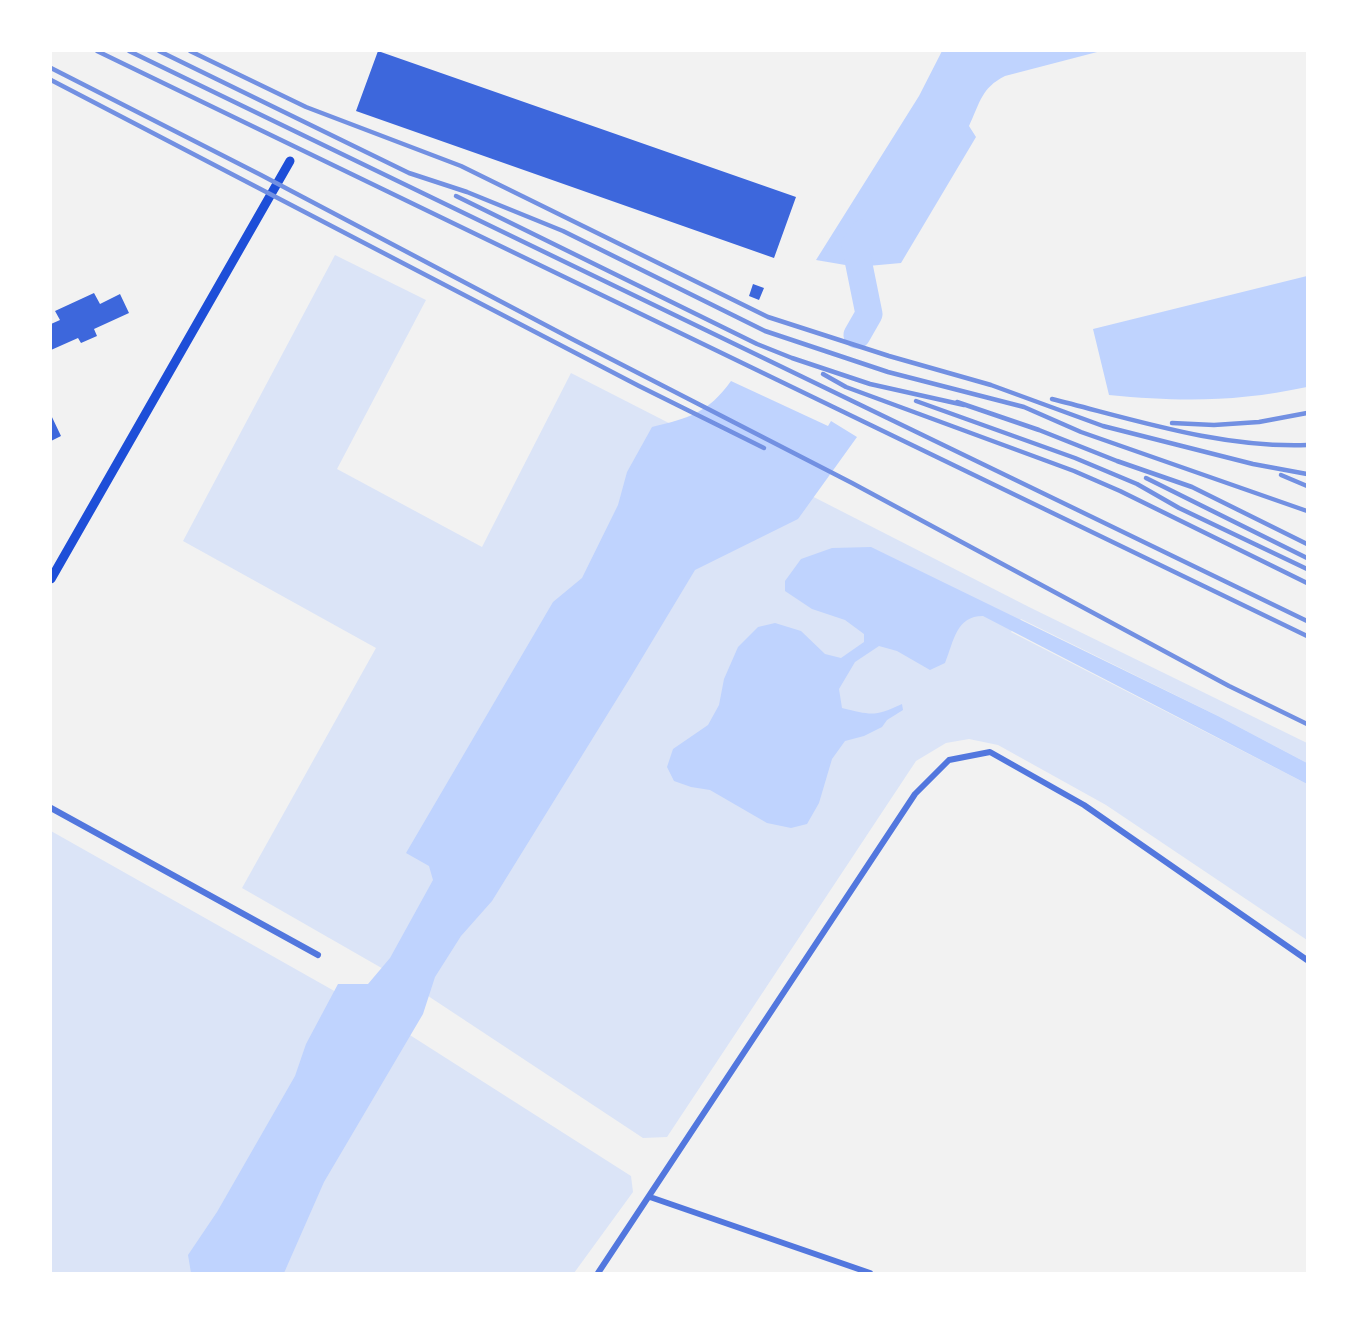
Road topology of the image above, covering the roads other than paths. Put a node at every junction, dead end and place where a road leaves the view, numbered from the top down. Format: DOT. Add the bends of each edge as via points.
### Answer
graph roads {
  1 [pos="290,161"];
  2 [pos="51,579"];
  3 [pos="51,808"];
  4 [pos="318,955"];
  5 [pos="1307,960"];
  6 [pos="650,1197"];
  7 [pos="598,1273"];
  8 [pos="870,1273"];
  1 -- 2 [label="main road"];
  3 -- 4 [label="street"];
  5 -- 6 [label="street" via="1084,805 990,752 949,760 915,794"];
  6 -- 7 [label="street"];
  6 -- 8 [label="street"];
}
